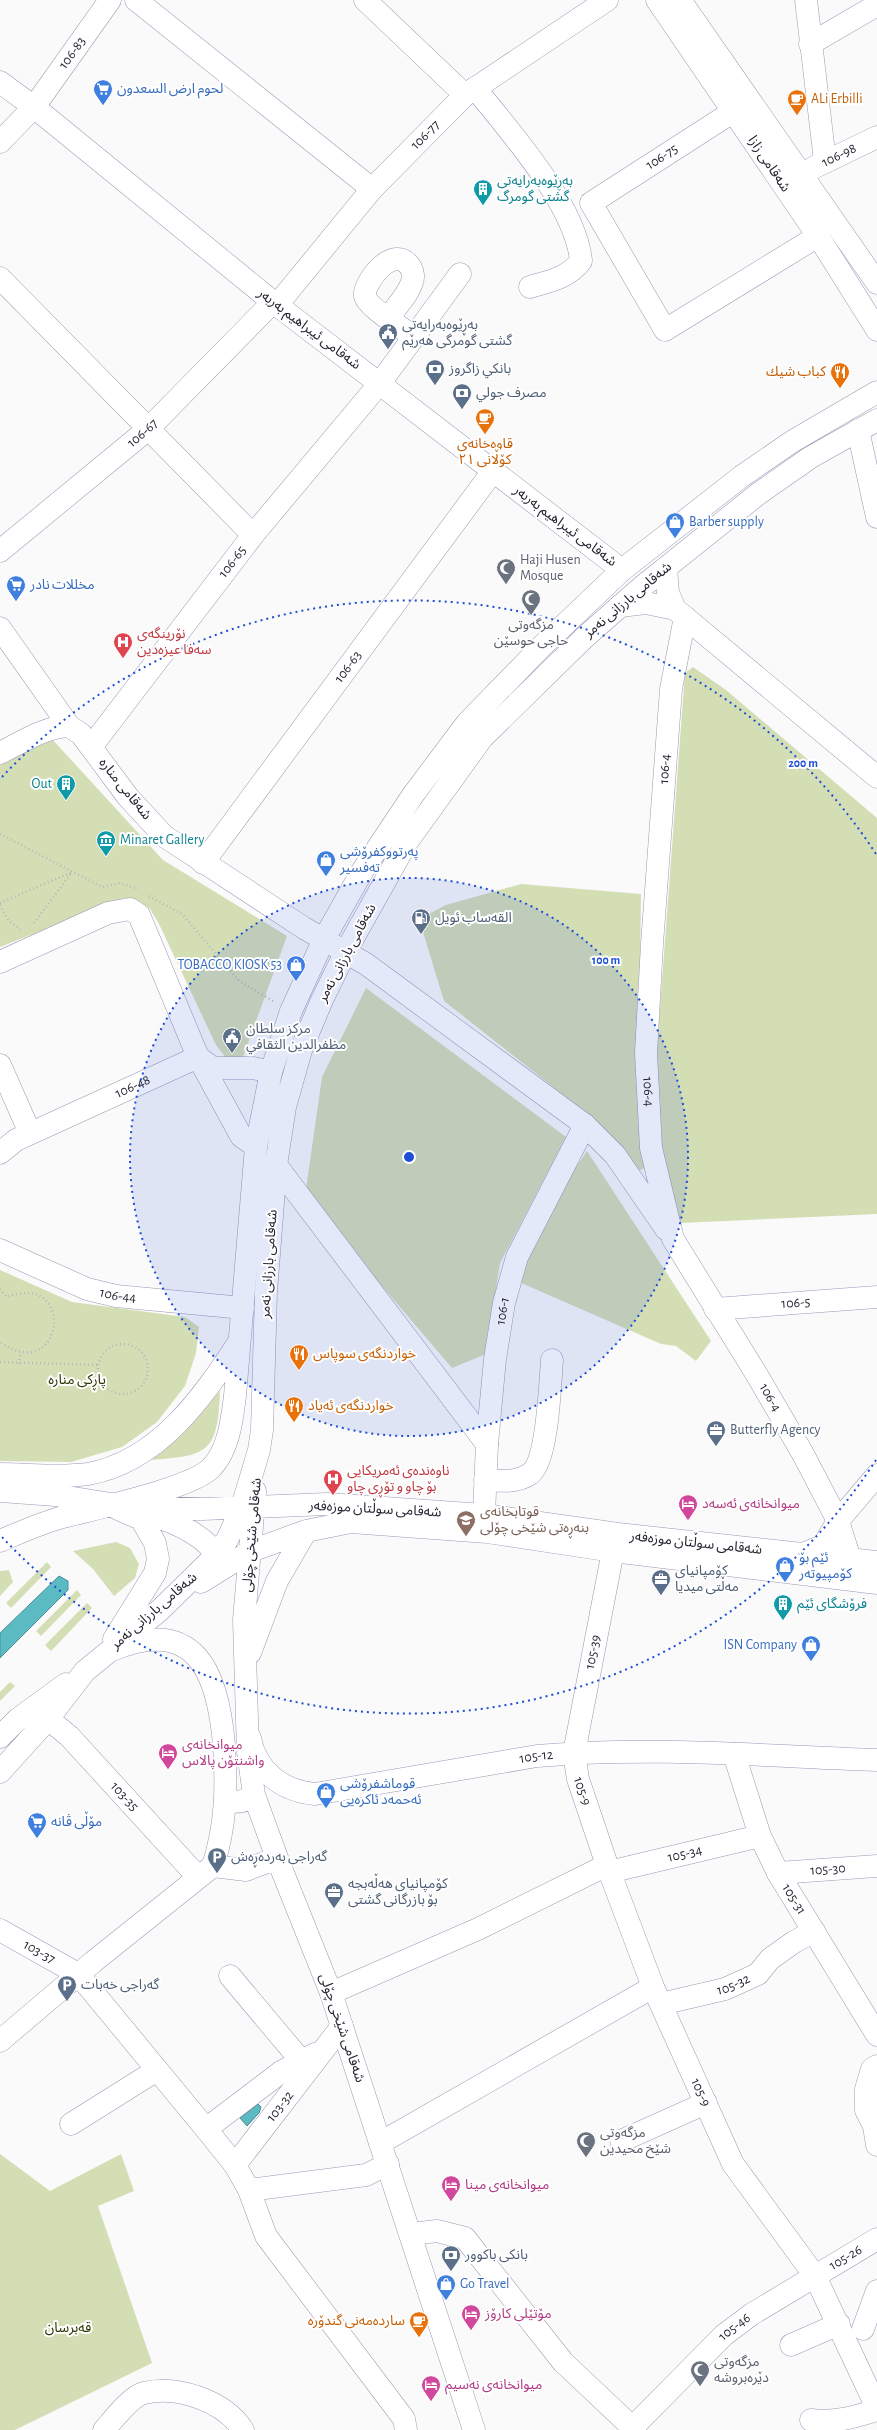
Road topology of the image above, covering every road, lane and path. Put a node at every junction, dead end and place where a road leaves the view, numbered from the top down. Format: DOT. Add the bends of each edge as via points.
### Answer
graph roads {
  1 [pos="110,0"];
  2 [pos="136,0"];
  3 [pos="365,0"];
  4 [pos="607,0"];
  5 [pos="657,0"];
  6 [pos="680,0"];
  7 [pos="806,0"];
  8 [pos="877,6"];
  9 [pos="810,44"];
  10 [pos="0,82"];
  11 [pos="470,91"];
  12 [pos="34,107"];
  13 [pos="734,111"];
  14 [pos="877,137"];
  15 [pos="0,142"];
  16 [pos="825,160"];
  17 [pos="802,175"];
  18 [pos="372,189"];
  19 [pos="818,236"];
  20 [pos="460,274"];
  21 [pos="0,278"];
  22 [pos="877,283"];
  23 [pos="530,287"];
  24 [pos="275,304"];
  25 [pos="388,318"];
  26 [pos="877,330"];
  27 [pos="414,337"];
  28 [pos="380,383"];
  29 [pos="877,392"];
  30 [pos="868,425"];
  31 [pos="147,430"];
  32 [pos="493,471"];
  33 [pos="877,517"];
  34 [pos="252,535"];
  35 [pos="0,551"];
  36 [pos="666,568"];
  37 [pos="622,570"];
  38 [pos="620,606"];
  39 [pos="680,613"];
  40 [pos="0,628"];
  41 [pos="69,726"];
  42 [pos="3,746"];
  43 [pos="91,747"];
  44 [pos="877,776"];
  45 [pos="0,834"];
  46 [pos="203,863"];
  47 [pos="72,872"];
  48 [pos="140,891"];
  49 [pos="147,894"];
  50 [pos="0,904"];
  51 [pos="32,927"];
  52 [pos="27,933"];
  53 [pos="324,939"];
  54 [pos="346,952"];
  55 [pos="0,962"];
  56 [pos="291,1011"];
  57 [pos="198,1057"];
  58 [pos="0,1065"];
  59 [pos="271,1072"];
  60 [pos="585,1125"];
  61 [pos="30,1133"];
  62 [pos="256,1147"];
  63 [pos="0,1153"];
  64 [pos="276,1165"];
  65 [pos="673,1239"];
  66 [pos="0,1250"];
  67 [pos="0,1289"];
  68 [pos="877,1297"];
  69 [pos="243,1308"];
  70 [pos="715,1309"];
  71 [pos="240,1341"];
  72 [pos="0,1342"];
  73 [pos="21,1352"];
  74 [pos="552,1360"];
  75 [pos="0,1362"];
  76 [pos="19,1364"];
  77 [pos="98,1365"];
  78 [pos="487,1444"];
  79 [pos="259,1450"];
  80 [pos="0,1474"];
  81 [pos="877,1475"];
  82 [pos="485,1480"];
  83 [pos="0,1490"];
  84 [pos="120,1506"];
  85 [pos="248,1507"];
  86 [pos="484,1515"];
  87 [pos="838,1521"];
  88 [pos="306,1531"];
  89 [pos="0,1541"];
  90 [pos="251,1551"];
  91 [pos="613,1551"];
  92 [pos="803,1554"];
  93 [pos="221,1559"];
  94 [pos="850,1559"];
  95 [pos="877,1562"];
  96 [pos="877,1582"];
  97 [pos="244,1620"];
  98 [pos="106,1653"];
  99 [pos="245,1666"];
  100 [pos="85,1671"];
  101 [pos="246,1715"];
  102 [pos="48,1719"];
  103 [pos="0,1737"];
  104 [pos="574,1753"];
  105 [pos="734,1754"];
  106 [pos="877,1760"];
  107 [pos="0,1772"];
  108 [pos="254,1795"];
  109 [pos="226,1800"];
  110 [pos="760,1836"];
  111 [pos="277,1858"];
  112 [pos="877,1866"];
  113 [pos="608,1869"];
  114 [pos="206,1871"];
  115 [pos="778,1874"];
  116 [pos="0,1930"];
  117 [pos="814,1931"];
  118 [pos="78,1974"];
  119 [pos="230,1976"];
  120 [pos="331,1993"];
  121 [pos="657,1995"];
  122 [pos="342,2026"];
  123 [pos="877,2034"];
  124 [pos="0,2041"];
  125 [pos="305,2065"];
  126 [pos="877,2066"];
  127 [pos="157,2070"];
  128 [pos="706,2103"];
  129 [pos="71,2124"];
  130 [pos="206,2129"];
  131 [pos="621,2141"];
  132 [pos="380,2143"];
  133 [pos="877,2145"];
  134 [pos="388,2164"];
  135 [pos="235,2165"];
  136 [pos="249,2190"];
  137 [pos="411,2234"];
  138 [pos="877,2240"];
  139 [pos="815,2276"];
  140 [pos="877,2291"];
  141 [pos="856,2329"];
  142 [pos="791,2345"];
  143 [pos="877,2409"];
  144 [pos="811,2420"];
  145 [pos="634,2429"];
  146 [pos="104,2430"];
  147 [pos="243,2430"];
  148 [pos="406,2430"];
  149 [pos="474,2430"];
  1 -- 12 [label="street, 106-83"];
  2 -- 18 [label="street"];
  3 -- 11 [label="street"];
  4 -- 11 [label="street, 106-77"];
  5 -- 13 [label="street, شەقامی زازا"];
  6 -- 17 [label="street, شەقامی زازا"];
  7 -- 9 [label="street"];
  8 -- 9 [label="street"];
  9 -- 16 [label="street"];
  10 -- 12 [label="street, شەقامی ئیبراهیم بەربەر"];
  11 -- 18 [label="street, 106-77"];
  11 -- 23 [label="street" via="545,178 579,243 581,261 573,271 559,279"];
  12 -- 15 [label="street, 106-83"];
  12 -- 24 [label="street, شەقامی ئیبراهیم بەربەر"];
  13 -- 19 [label="street, شەقامی زازا"];
  13 -- 19 [label="street, 106-75" via="591,203 665,330"];
  14 -- 16 [label="street, 106-98"];
  16 -- 17 [label="street, 106-98"];
  17 -- 22 [label="street, شەقامی زازا"];
  18 -- 24 [label="street, 106-77"];
  19 -- 26 [label="street, شەقامی زازا"];
  20 -- 27 [label="street, 106-65"];
  21 -- 31 [label="street"];
  24 -- 28 [label="street, شەقامی ئیبراهیم بەربەر"];
  24 -- 31 [label="street, 106-67"];
  25 -- 27 [label="street"];
  27 -- 28 [label="street, 106-65"];
  28 -- 32 [label="street, شەقامی ئیبراهیم بەربەر"];
  28 -- 34 [label="street, 106-65"];
  29 -- 37 [label="street, شەقامی بارزانی نەمر" via="799,437 742,476"];
  30 -- 33 [label="street"];
  30 -- 36 [label="street, شەقامی بارزانی نەمر" via="811,458 758,494"];
  31 -- 34 [label="street"];
  31 -- 35 [label="street, 106-67"];
  32 -- 37 [label="street, شەقامی ئیبراهیم بەربەر"];
  32 -- 46 [label="street, 106-63"];
  34 -- 43 [label="street, 106-65"];
  36 -- 38 [label="street, شەقامی بارزانی نەمر"];
  36 -- 39 [label="street" via="668,593"];
  37 -- 53 [label="street, شەقامی بارزانی نەمر" via="542,646 467,723 408,801 363,870"];
  38 -- 39 [label="street" via="646,603"];
  38 -- 54 [label="street, شەقامی بارزانی نەمر" via="482,738 407,842"];
  39 -- 44 [label="street"];
  39 -- 65 [label="street, 106-4" via="671,689 646,1053 650,1148"];
  40 -- 41 [label="street, شەقامی منارە"];
  41 -- 42 [label="street" via="58,727"];
  41 -- 43 [label="street, شەقامی منارە" via="81,734"];
  43 -- 46 [label="street, شەقامی منارە" via="128,797 164,836"];
  45 -- 47 [label="path"];
  46 -- 53 [label="street, شەقامی منارە"];
  47 -- 48 [label="path" via="102,887 120,883"];
  47 -- 50 [label="path"];
  47 -- 51 [label="path"];
  49 -- 56 [label="path" via="182,914 239,982"];
  50 -- 52 [label="path" via="8,920"];
  53 -- 54 [label="street, شەقامی منارە"];
  53 -- 56 [label="street, شەقامی بارزانی نەمر"];
  54 -- 60 [label="street, شەقامی منارە" via="366,964"];
  54 -- 64 [label="street, شەقامی بارزانی نەمر" via="301,1050 285,1107"];
  55 -- 57 [label="street" via="108,913 130,909 139,915"];
  56 -- 59 [label="street, شەقامی بارزانی نەمر"];
  57 -- 59 [label="street" via="213,1068 253,1068"];
  57 -- 61 [label="street, 106-48"];
  57 -- 62 [label="street" via="241,1136"];
  58 -- 61 [label="street"];
  59 -- 62 [label="street, شەقامی بارزانی نەمر"];
  60 -- 65 [label="street, شەقامی منارە" via="614,1155"];
  60 -- 78 [label="street, 106-1" via="517,1257 504,1303 495,1359"];
  61 -- 63 [label="street, 106-48"];
  62 -- 69 [label="street, شەقامی بارزانی نەمر"];
  64 -- 78 [label="street"];
  64 -- 79 [label="street, شەقامی بارزانی نەمر" via="266,1292 263,1412"];
  65 -- 70 [label="street, 106-4"];
  66 -- 69 [label="street, 106-44" via="87,1289 116,1296"];
  67 -- 73 [label="path" via="7,1297 17,1293 40,1296 49,1304 54,1315 55,1328 43,1347 33,1352"];
  68 -- 70 [label="street, 106-5"];
  69 -- 71 [label="street, شەقامی بارزانی نەمر"];
  70 -- 87 [label="street, 106-4" via="799,1447"];
  71 -- 80 [label="street" via="211,1386 192,1409 173,1428 124,1461 102,1470 78,1475"];
  71 -- 84 [label="street, شەقامی بارزانی نەمر" via="229,1432 224,1448 212,1468 200,1476"];
  72 -- 73 [label="path" via="10,1349"];
  73 -- 76 [label="path"];
  74 -- 82 [label="street" via="543,1453 531,1473 514,1481"];
  75 -- 76 [label="path"];
  76 -- 77 [label="path"];
  77 -- 77 [label="path" via="100,1356 108,1349 116,1344 126,1343 136,1347 143,1354 148,1363 148,1373 138,1390 129,1395 120,1395 110,1392 102,1385 98,1376"];
  78 -- 82 [label="street, 106-1"];
  79 -- 85 [label="street, شەقامی شێخی چۆلی"];
  81 -- 87 [label="street"];
  82 -- 86 [label="street, 106-1"];
  83 -- 84 [label="street"];
  84 -- 85 [label="street, شەقامی سوڵتان موزەفەر" via="203,1509"];
  84 -- 89 [label="street, شەقامی بارزانی نەمر" via="62,1518"];
  84 -- 93 [label="street, شەقامی شێخی چۆلی" via="189,1530"];
  84 -- 98 [label="street" via="141,1519 155,1544 158,1559 155,1574"];
  85 -- 86 [label="street, شەقامی سوڵتان موزەفەر" via="327,1504"];
  85 -- 90 [label="street, شەقامی شێخی چۆلی"];
  85 -- 93 [label="street, شەقامی بارزانی نەمر" via="227,1540"];
  86 -- 92 [label="street, شەقامی سوڵتان موزەفەر" via="618,1534"];
  87 -- 92 [label="street" via="823,1546"];
  87 -- 94 [label="street, 106-4"];
  88 -- 90 [label="street, شەقامی سوڵتان موزەفەر"];
  88 -- 91 [label="street, شەقامی سوڵتان موزەفەر" via="360,1522 487,1532"];
  88 -- 99 [label="street" via="276,1581"];
  90 -- 93 [label="street, شەقامی سوڵتان موزەفەر"];
  90 -- 97 [label="street, شەقامی شێخی چۆلی"];
  91 -- 96 [label="street, شەقامی سوڵتان موزەفەر"];
  91 -- 104 [label="street, 105-39"];
  92 -- 94 [label="street, شەقامی سوڵتان موزەفەر"];
  93 -- 97 [label="street, شەقامی شێخی چۆلی" via="235,1584"];
  93 -- 98 [label="street, شەقامی بارزانی نەمر"];
  94 -- 95 [label="street, شەقامی سوڵتان موزەفەر"];
  97 -- 99 [label="street, شەقامی شێخی چۆلی"];
  98 -- 100 [label="street, شەقامی بارزانی نەمر"];
  98 -- 109 [label="street" via="129,1643 150,1639 183,1645 196,1654 210,1678 220,1710"];
  99 -- 101 [label="street, شەقامی شێخی چۆلی"];
  100 -- 102 [label="street, شەقامی بارزانی نەمر"];
  100 -- 103 [label="street" via="27,1712"];
  101 -- 104 [label="street, 105-12" via="250,1740 260,1764 278,1783 302,1793 327,1792 538,1756"];
  101 -- 108 [label="street, شەقامی شێخی چۆلی"];
  102 -- 107 [label="street, شەقامی بارزانی نەمر"];
  102 -- 114 [label="street, 103-35" via="69,1736"];
  104 -- 105 [label="street, 105-12"];
  104 -- 113 [label="street, 105-9" via="578,1779"];
  105 -- 106 [label="street, 105-12"];
  105 -- 110 [label="street, 105-31"];
  108 -- 109 [label="street" via="244,1801"];
  108 -- 111 [label="street, شەقامی شێخی چۆلی"];
  109 -- 114 [label="street" via="222,1838"];
  110 -- 113 [label="street, 105-34"];
  110 -- 115 [label="street, 105-31"];
  111 -- 114 [label="street" via="246,1870"];
  111 -- 120 [label="street, شەقامی شێخی چۆلی"];
  112 -- 115 [label="street, 105-30"];
  113 -- 120 [label="street, 105-34"];
  113 -- 121 [label="street, 105-9"];
  114 -- 118 [label="street"];
  115 -- 117 [label="street, 105-31"];
  116 -- 118 [label="street, 103-37"];
  117 -- 121 [label="street, 105-32" via="776,1955 758,1974 725,1989"];
  117 -- 123 [label="street, 105-31"];
  118 -- 124 [label="street"];
  118 -- 127 [label="street"];
  119 -- 125 [label="street"];
  120 -- 122 [label="street, شەقامی شێخی چۆلی"];
  121 -- 128 [label="street, 105-9"];
  121 -- 132 [label="street, 105-32"];
  122 -- 125 [label="street, 103-32" via="325,2048"];
  122 -- 132 [label="street, شەقامی شێخی چۆلی"];
  125 -- 130 [label="street, 103-32" via="281,2072"];
  125 -- 135 [label="street, 103-32"];
  126 -- 133 [label="street" via="872,2070 866,2089 866,2110 874,2126"];
  127 -- 129 [label="street"];
  127 -- 130 [label="street"];
  128 -- 131 [label="street"];
  128 -- 139 [label="street, 105-9" via="733,2164"];
  130 -- 135 [label="street"];
  132 -- 134 [label="street, شەقامی شێخی چۆلی"];
  134 -- 136 [label="street" via="366,2175"];
  134 -- 137 [label="street, شەقامی شێخی چۆلی"];
  135 -- 136 [label="street"];
  136 -- 148 [label="street" via="266,2236 404,2420"];
  137 -- 145 [label="street" via="437,2231 465,2238 563,2362"];
  137 -- 149 [label="street, شەقامی شێخی چۆلی"];
  138 -- 139 [label="street, 105-26"];
  139 -- 141 [label="street, 105-9"];
  139 -- 145 [label="street, 105-46" via="752,2314 724,2336"];
  140 -- 141 [label="street"];
  141 -- 142 [label="street"];
  141 -- 143 [label="street, 105-9"];
  143 -- 144 [label="street" via="835,2421"];
  146 -- 147 [label="street" via="127,2405 143,2393 178,2391 212,2403 236,2420"];
}
